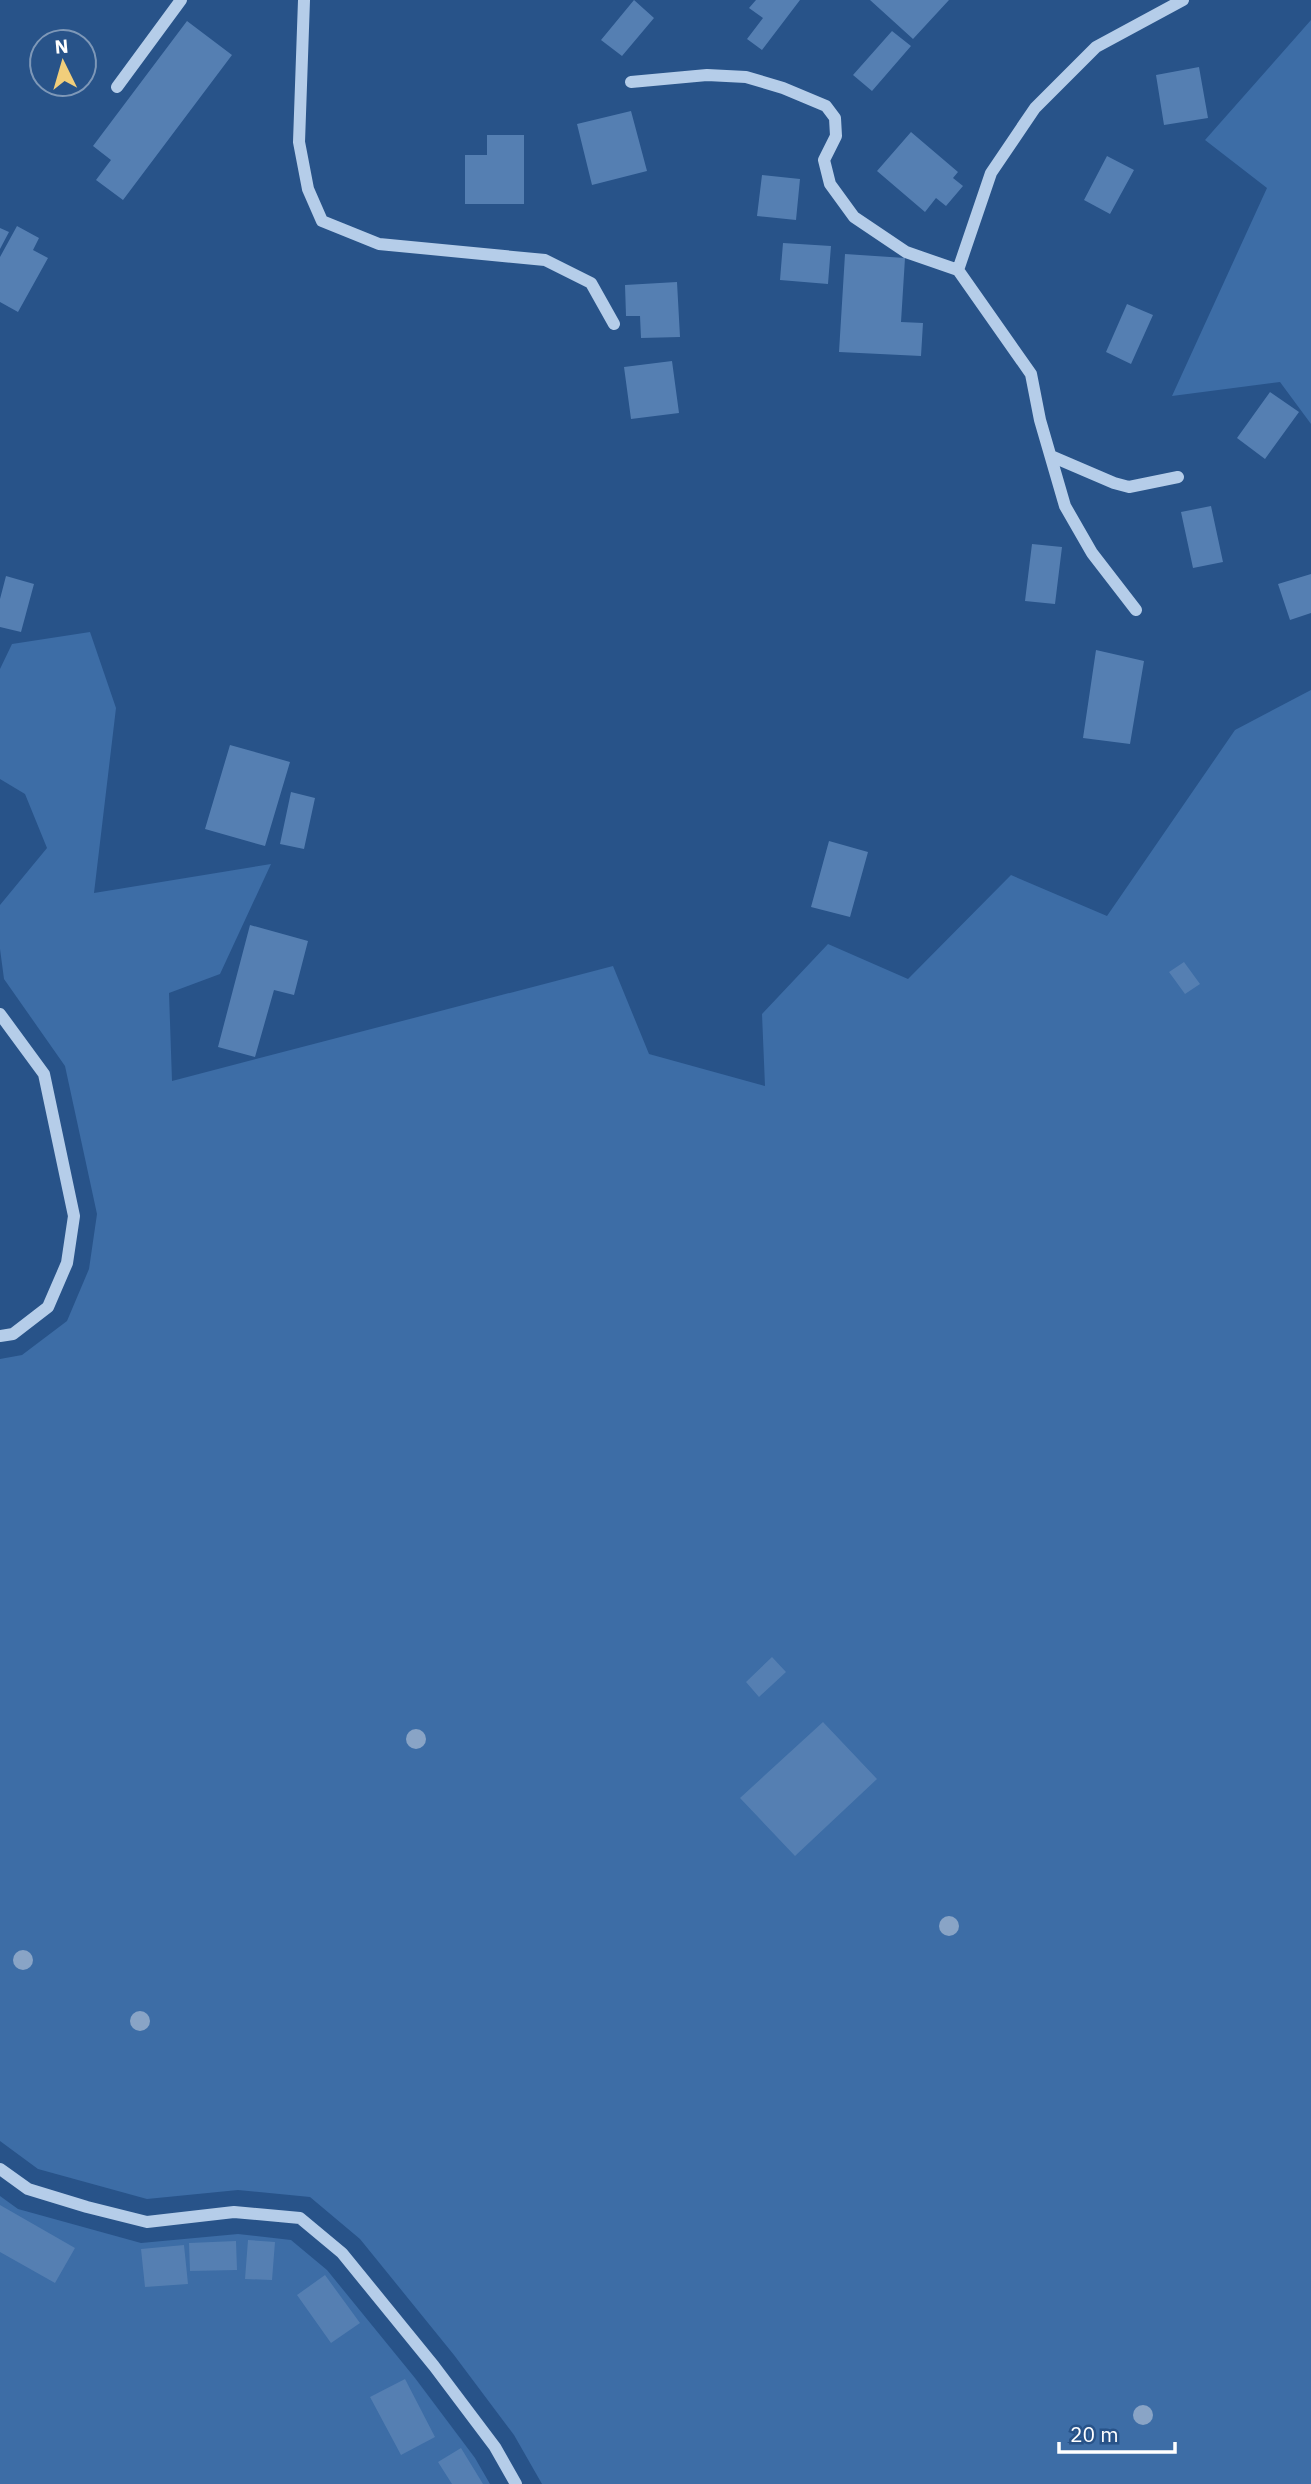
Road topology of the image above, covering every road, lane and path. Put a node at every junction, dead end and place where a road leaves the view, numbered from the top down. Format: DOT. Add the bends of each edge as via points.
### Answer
graph roads {
  1 [pos="181,0"];
  2 [pos="304,0"];
  3 [pos="1182,0"];
  4 [pos="631,82"];
  5 [pos="117,87"];
  6 [pos="958,270"];
  7 [pos="614,324"];
  8 [pos="1051,456"];
  9 [pos="1178,477"];
  10 [pos="1136,610"];
  11 [pos="0,1014"];
  12 [pos="0,1336"];
  13 [pos="0,2169"];
  14 [pos="516,2484"];
  1 -- 5 [label="street"];
  2 -- 7 [label="street" via="299,142 308,189 322,221 379,244 545,260 591,283"];
  3 -- 6 [label="street" via="1096,47 1035,108 991,173"];
  4 -- 6 [label="street" via="706,75 746,77 826,106 835,118 836,136 824,160 830,184 854,217 906,251"];
  6 -- 8 [label="street" via="1031,374"];
  8 -- 9 [label="street" via="1129,487"];
  8 -- 10 [label="street" via="1065,506 1092,553"];
  11 -- 12 [label="street" via="44,1074 74,1216 66,1264 48,1307 13,1334"];
  13 -- 14 [label="street" via="28,2189 147,2222 234,2212 300,2218 342,2253 434,2366 495,2447"];
}
